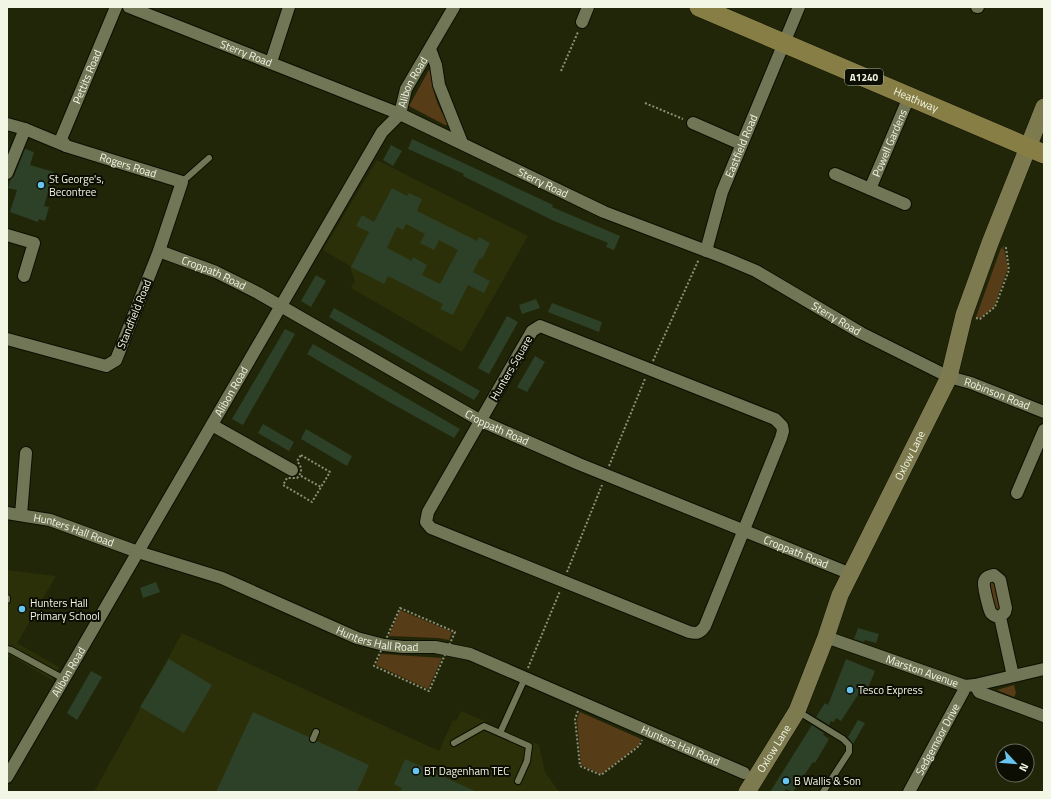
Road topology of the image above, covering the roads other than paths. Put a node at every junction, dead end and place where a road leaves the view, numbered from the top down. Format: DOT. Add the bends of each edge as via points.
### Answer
graph roads {
  1 [pos="116,7"];
  2 [pos="129,7"];
  3 [pos="289,7"];
  4 [pos="454,7"];
  5 [pos="588,7"];
  6 [pos="699,7"];
  7 [pos="799,7"];
  8 [pos="582,22"];
  9 [pos="784,43"];
  10 [pos="430,49"];
  11 [pos="271,62"];
  12 [pos="909,97"];
  13 [pos="1044,107"];
  14 [pos="400,114"];
  15 [pos="693,123"];
  16 [pos="7,124"];
  17 [pos="25,129"];
  18 [pos="462,143"];
  19 [pos="741,144"];
  20 [pos="66,146"];
  21 [pos="1036,150"];
  22 [pos="209,158"];
  23 [pos="7,173"];
  24 [pos="835,174"];
  25 [pos="182,182"];
  26 [pos="870,189"];
  27 [pos="905,204"];
  28 [pos="7,235"];
  29 [pos="705,250"];
  30 [pos="159,251"];
  31 [pos="24,276"];
  32 [pos="280,306"];
  33 [pos="7,339"];
  34 [pos="949,377"];
  35 [pos="1044,412"];
  36 [pos="481,421"];
  37 [pos="212,425"];
  38 [pos="1044,430"];
  39 [pos="26,453"];
  40 [pos="296,472"];
  41 [pos="1017,494"];
  42 [pos="7,513"];
  43 [pos="21,515"];
  44 [pos="743,530"];
  45 [pos="138,552"];
  46 [pos="851,574"];
  47 [pos="1000,617"];
  48 [pos="826,637"];
  49 [pos="7,649"];
  50 [pos="1044,669"];
  51 [pos="1013,676"];
  52 [pos="524,678"];
  53 [pos="64,679"];
  54 [pos="970,686"];
  55 [pos="797,711"];
  56 [pos="1044,716"];
  57 [pos="316,732"];
  58 [pos="500,733"];
  59 [pos="313,739"];
  60 [pos="454,743"];
  61 [pos="744,773"];
  62 [pos="7,777"];
  63 [pos="518,781"];
  64 [pos="747,792"];
  65 [pos="823,792"];
  66 [pos="909,792"];
  1 -- 20 [label="street, Pettits Road" via="61,139"];
  2 -- 11 [label="street, Sterry Road"];
  3 -- 11 [label="street"];
  4 -- 10 [label="street, Alibon Road"];
  5 -- 8 [label="street"];
  6 -- 9 [label="main road, Heathway / A1240"];
  7 -- 9 [label="street, Eastfield Road"];
  9 -- 12 [label="main road, Heathway / A1240"];
  9 -- 19 [label="street, Eastfield Road"];
  10 -- 14 [label="street, Alibon Road" via="406,89"];
  10 -- 18 [label="street" via="447,109"];
  11 -- 14 [label="street, Sterry Road"];
  12 -- 21 [label="main road, Heathway / A1240"];
  12 -- 26 [label="street, Powell Gardens"];
  13 -- 21 [label="street, Oxlow Lane"];
  14 -- 18 [label="street, Sterry Road"];
  14 -- 32 [label="street, Alibon Road" via="382,132"];
  15 -- 19 [label="street"];
  16 -- 17 [label="street, Rogers Road"];
  17 -- 20 [label="street, Rogers Road"];
  17 -- 23 [label="street"];
  18 -- 29 [label="street, Sterry Road" via="604,212"];
  19 -- 29 [label="street, Eastfield Road" via="722,192"];
  20 -- 25 [label="street, Rogers Road"];
  21 -- 34 [label="street, Oxlow Lane" via="990,243 964,315"];
  22 -- 25 [label="lane"];
  24 -- 26 [label="street, Powell Gardens"];
  25 -- 30 [label="street"];
  26 -- 27 [label="street, Powell Gardens"];
  28 -- 31 [label="street" via="34,243"];
  29 -- 34 [label="street, Sterry Road" via="756,271 861,333"];
  30 -- 32 [label="street, Croppath Road" via="216,272"];
  30 -- 33 [label="street, Standfield Road" via="116,360 106,366"];
  32 -- 36 [label="street, Croppath Road"];
  32 -- 37 [label="street, Alibon Road"];
  34 -- 35 [label="street, Robinson Road"];
  34 -- 46 [label="street, Oxlow Lane"];
  36 -- 44 [label="street, Croppath Road"];
  36 -- 44 [label="street, Hunters Square" via="532,331 540,326 775,419 782,426 781,438"];
  36 -- 44 [label="street, Hunters Square" via="428,512 426,522 431,528 696,634 705,626"];
  37 -- 40 [label="street"];
  37 -- 45 [label="street, Alibon Road"];
  38 -- 41 [label="street"];
  39 -- 43 [label="street"];
  42 -- 43 [label="street, Hunters Hall Road"];
  43 -- 45 [label="street, Hunters Hall Road" via="50,520"];
  44 -- 46 [label="street, Croppath Road"];
  45 -- 52 [label="street, Hunters Hall Road" via="222,578 357,638 384,645 435,647 470,654"];
  45 -- 53 [label="street, Alibon Road"];
  46 -- 48 [label="street, Oxlow Lane" via="840,595"];
  47 -- 51 [label="street"];
  48 -- 54 [label="street, Marston Avenue"];
  48 -- 55 [label="street, Oxlow Lane"];
  49 -- 53 [label="lane"];
  50 -- 51 [label="street, Marston Avenue"];
  51 -- 54 [label="street, Marston Avenue"];
  52 -- 58 [label="lane"];
  52 -- 61 [label="street, Hunters Hall Road"];
  53 -- 62 [label="street, Alibon Road"];
  54 -- 56 [label="street" via="979,692"];
  54 -- 66 [label="street, Sedgemoor Drive" via="963,692"];
  55 -- 64 [label="street, Oxlow Lane"];
  55 -- 65 [label="lane" via="849,745 849,752"];
  57 -- 59 [label="lane"];
  58 -- 60 [label="lane" via="484,726"];
  58 -- 63 [label="lane" via="529,746 527,761"];
}
